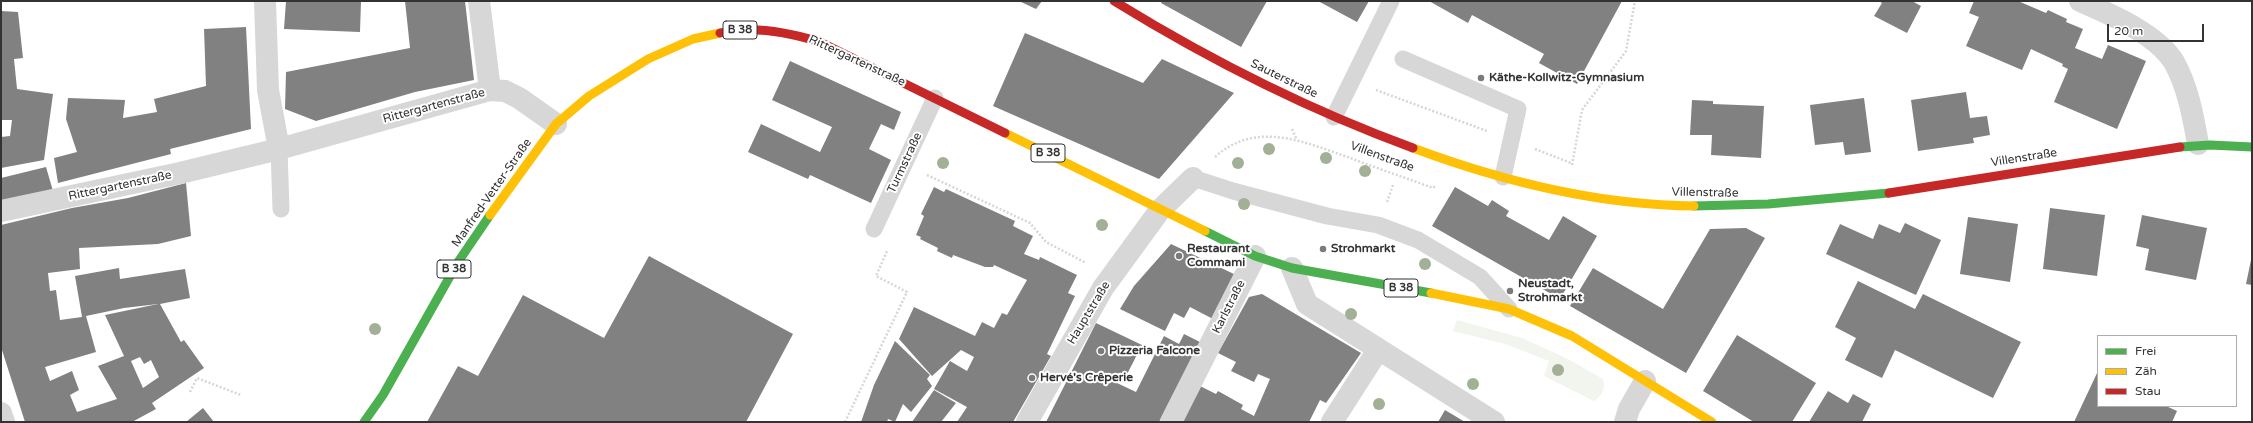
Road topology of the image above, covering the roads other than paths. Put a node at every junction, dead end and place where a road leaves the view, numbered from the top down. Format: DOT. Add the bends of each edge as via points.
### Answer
graph roads {
  1 [pos="265,1"];
  2 [pos="479,1"];
  3 [pos="1114,1"];
  4 [pos="1391,1"];
  5 [pos="2080,1"];
  6 [pos="1403,59"];
  7 [pos="490,90"];
  8 [pos="935,98"];
  9 [pos="1334,117"];
  10 [pos="556,124"];
  11 [pos="2198,144"];
  12 [pos="2252,147"];
  13 [pos="279,149"];
  14 [pos="1451,163"];
  15 [pos="1503,177"];
  16 [pos="1192,178"];
  17 [pos="280,209"];
  18 [pos="1160,210"];
  19 [pos="1,211"];
  20 [pos="874,229"];
  21 [pos="1255,256"];
  22 [pos="1292,268"];
  23 [pos="1509,309"];
  24 [pos="1378,350"];
  25 [pos="1645,381"];
  26 [pos="1,412"];
  27 [pos="4,422"];
  28 [pos="364,422"];
  29 [pos="1027,422"];
  30 [pos="1171,422"];
  31 [pos="1332,422"];
  32 [pos="1494,422"];
  33 [pos="1625,422"];
  34 [pos="1712,422"];
  1 -- 13 [label="street" via="268,90"];
  2 -- 7 [label="street"];
  3 -- 9 [label="main road, Sauterstraße" via="1167,33"];
  4 -- 9 [label="lane"];
  5 -- 11 [label="street" via="2108,13 2141,32 2162,48 2173,62 2186,89"];
  6 -- 15 [label="lane" via="1518,110"];
  7 -- 10 [label="street, Rittergartenstraße" via="505,90"];
  7 -- 13 [label="street, Rittergartenstraße"];
  8 -- 10 [label="main road, Rittergartenstraße / B 38" via="820,42 788,32 732,30 693,39 648,59 589,96"];
  8 -- 18 [label="main road, Rittergartenstraße / B 38"];
  8 -- 20 [label="lane, Turmstraße"];
  9 -- 14 [label="main road, Sauterstraße"];
  10 -- 28 [label="main road, Manfred-Vetter-Straße / B 38" via="508,187 458,262 383,395"];
  11 -- 12 [label="main road, Villenstraße"];
  11 -- 15 [label="main road, Villenstraße" via="1890,192 1831,200 1752,205 1675,205 1627,200 1568,193"];
  13 -- 17 [label="lane"];
  13 -- 19 [label="street, Rittergartenstraße"];
  14 -- 15 [label="main road, Villenstraße"];
  16 -- 18 [label="street"];
  16 -- 23 [label="lane" via="1233,192 1378,225 1418,240 1480,277"];
  18 -- 21 [label="main road, B 38"];
  18 -- 29 [label="street, Hauptstraße" via="1103,288"];
  21 -- 22 [label="main road, B 38"];
  21 -- 30 [label="street, Karlstraße"];
  22 -- 23 [label="main road, B 38"];
  22 -- 24 [label="street" via="1307,304"];
  23 -- 25 [label="main road, B 38" via="1572,336"];
  24 -- 31 [label="street"];
  24 -- 32 [label="street"];
  25 -- 33 [label="street" via="1629,409"];
  25 -- 34 [label="main road, B 38"];
  26 -- 27 [label="street"];
}
